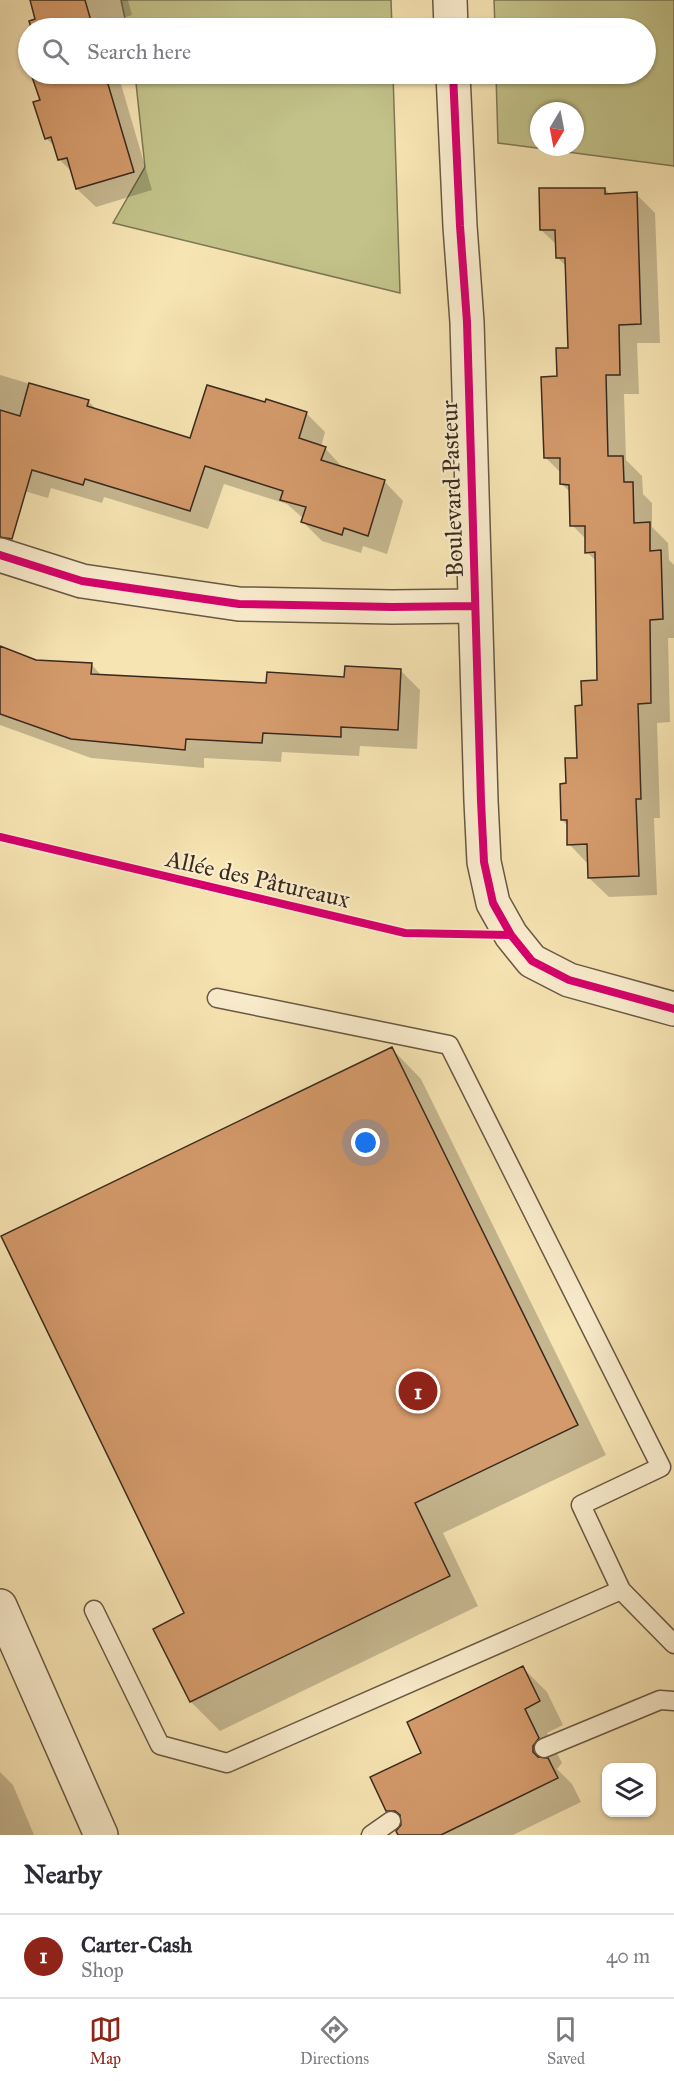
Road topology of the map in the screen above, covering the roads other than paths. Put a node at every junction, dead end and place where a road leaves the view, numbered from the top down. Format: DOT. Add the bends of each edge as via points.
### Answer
graph roads {
  1 [pos="450,0"];
  2 [pos="451,18"];
  3 [pos="453,84"];
  4 [pos="0,555"];
  5 [pos="474,606"];
  6 [pos="217,998"];
  7 [pos="674,1009"];
  8 [pos="621,1590"];
  9 [pos="0,1606"];
  10 [pos="94,1610"];
  11 [pos="674,1644"];
  12 [pos="674,1701"];
  13 [pos="544,1748"];
  14 [pos="391,1821"];
  15 [pos="101,1835"];
  16 [pos="371,1835"];
  1 -- 2 [label="street"];
  3 -- 5 [label="street, Boulevard Pasteur" via="467,322"];
  4 -- 5 [label="street" via="82,581 239,604"];
  5 -- 7 [label="street, Boulevard Pasteur" via="484,862 493,903 532,961 569,980"];
  6 -- 8 [label="lane" via="449,1045 661,1467 581,1505"];
  8 -- 10 [label="lane" via="226,1763 160,1745"];
  8 -- 11 [label="lane"];
  9 -- 15 [label="street"];
  12 -- 13 [label="lane" via="660,1700"];
  14 -- 16 [label="lane"];
}
